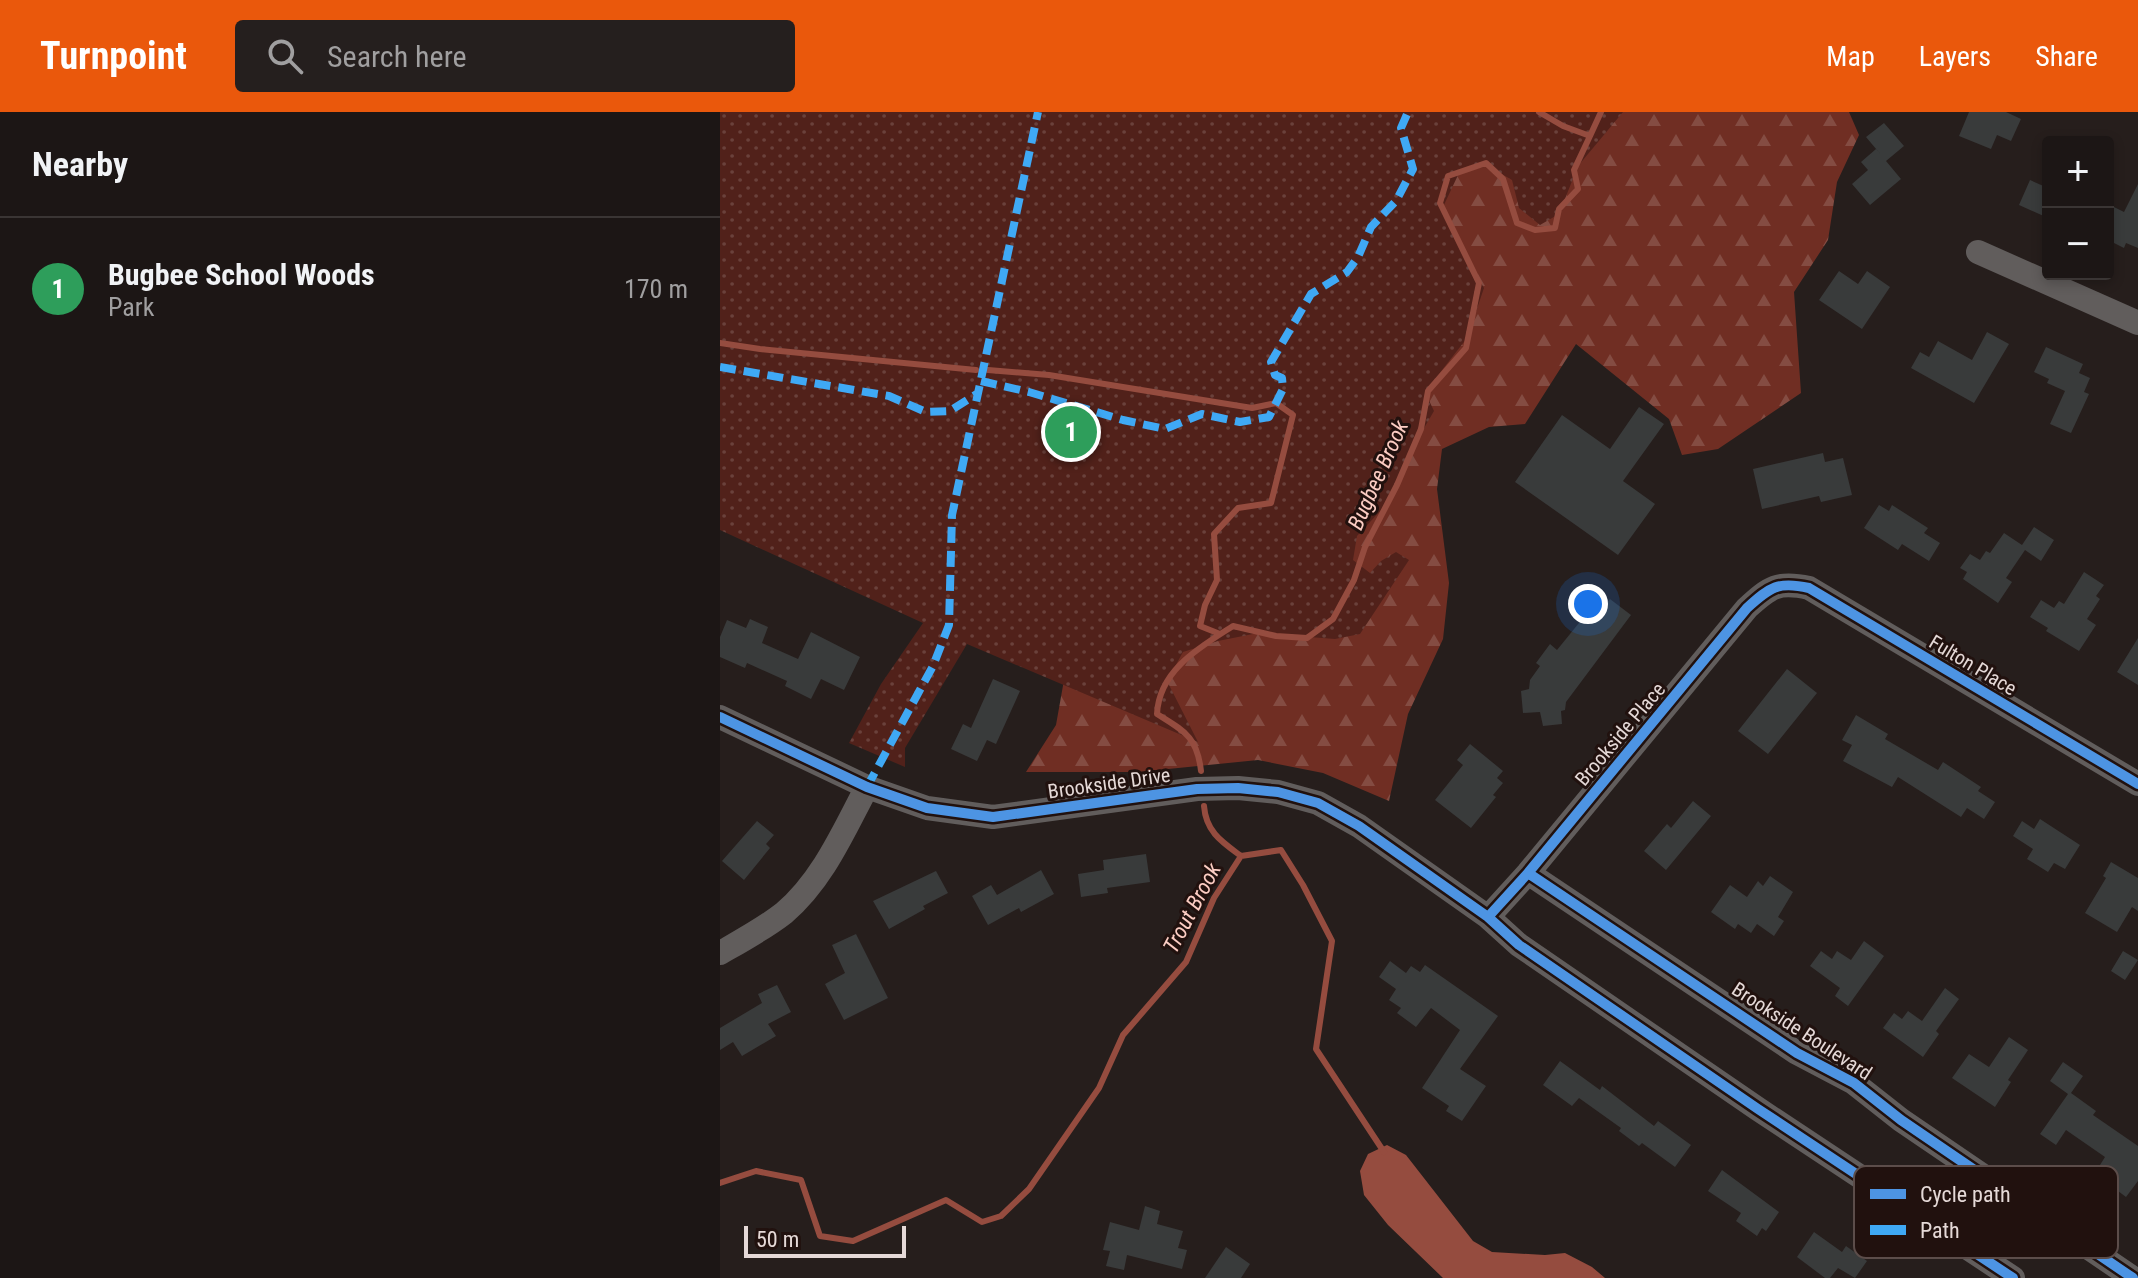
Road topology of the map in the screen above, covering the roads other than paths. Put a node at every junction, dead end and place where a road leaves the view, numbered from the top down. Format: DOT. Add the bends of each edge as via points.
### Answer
graph roads {
  1 [pos="1978,252"];
  2 [pos="2138,323"];
  3 [pos="1786,583"];
  4 [pos="720,717"];
  5 [pos="2138,784"];
  6 [pos="867,787"];
  7 [pos="1528,873"];
  8 [pos="1488,917"];
  9 [pos="720,953"];
  10 [pos="1969,1166"];
  11 [pos="1854,1173"];
  12 [pos="1983,1258"];
  13 [pos="2104,1258"];
  14 [pos="2013,1278"];
  15 [pos="2133,1278"];
  1 -- 2 [label="street"];
  3 -- 5 [label="street, Fulton Place" via="1809,588"];
  3 -- 7 [label="street, Brookside Place" via="1766,591 1747,608"];
  4 -- 6 [label="street, Brookside Drive"];
  6 -- 8 [label="street, Brookside Drive" via="927,808 993,817 1197,789 1278,792 1318,803 1359,826"];
  6 -- 9 [label="street" via="808,888 784,912"];
  7 -- 8 [label="street, Brookside Place"];
  7 -- 10 [label="street, Brookside Boulevard" via="1797,1053 1854,1083"];
  8 -- 11 [label="street" via="1519,945"];
  12 -- 14 [label="street"];
  13 -- 15 [label="street, Brookside Boulevard"];
}
